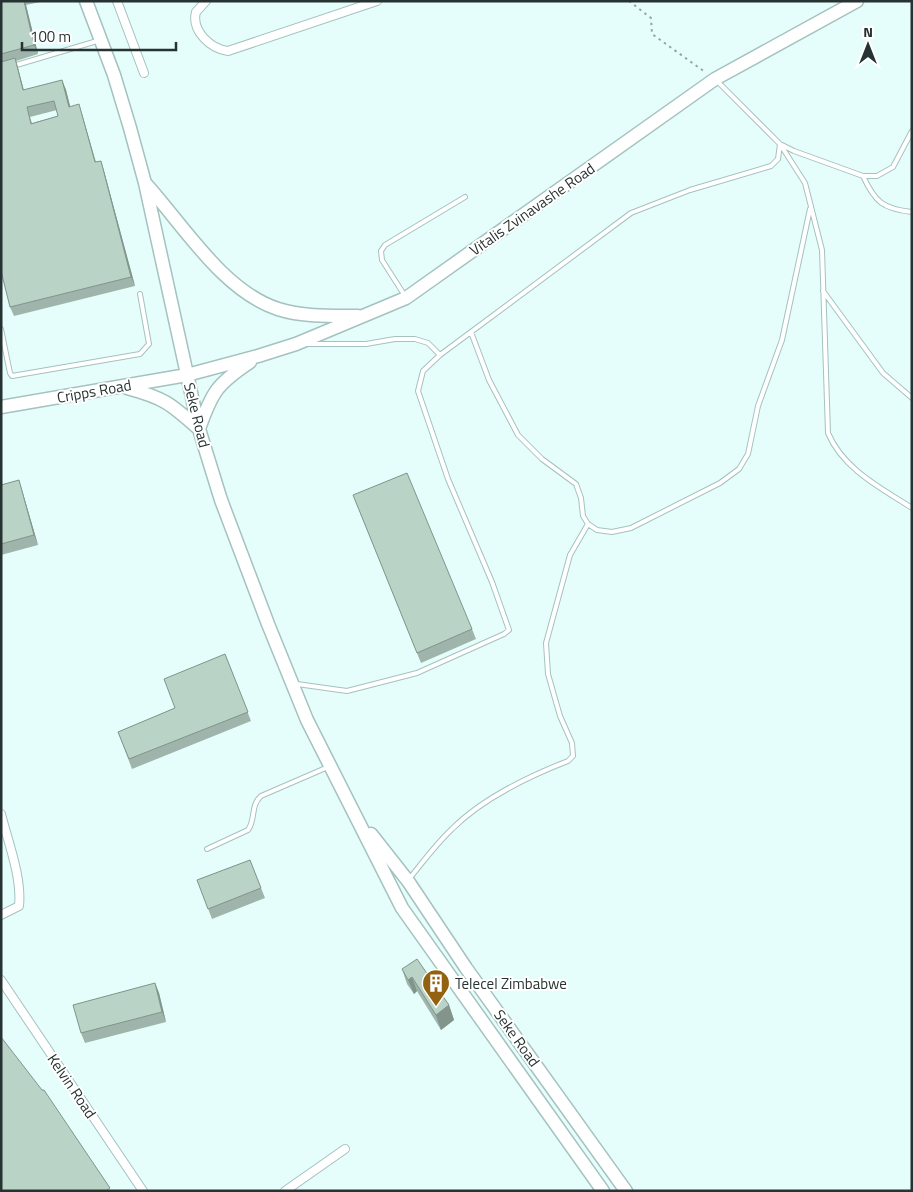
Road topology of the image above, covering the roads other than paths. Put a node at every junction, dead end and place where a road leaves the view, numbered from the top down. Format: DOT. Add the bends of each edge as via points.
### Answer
graph roads {
  1 [pos="86,1"];
  2 [pos="117,1"];
  3 [pos="206,1"];
  4 [pos="377,1"];
  5 [pos="857,1"];
  6 [pos="100,40"];
  7 [pos="10,66"];
  8 [pos="144,73"];
  9 [pos="715,79"];
  10 [pos="912,132"];
  11 [pos="780,144"];
  12 [pos="863,176"];
  13 [pos="145,184"];
  14 [pos="465,197"];
  15 [pos="810,209"];
  16 [pos="912,212"];
  17 [pos="823,291"];
  18 [pos="140,294"];
  19 [pos="406,298"];
  20 [pos="366,316"];
  21 [pos="1,329"];
  22 [pos="471,332"];
  23 [pos="296,344"];
  24 [pos="440,355"];
  25 [pos="258,356"];
  26 [pos="187,375"];
  27 [pos="122,387"];
  28 [pos="912,398"];
  29 [pos="1,407"];
  30 [pos="199,429"];
  31 [pos="912,508"];
  32 [pos="588,524"];
  33 [pos="292,684"];
  34 [pos="330,766"];
  35 [pos="354,812"];
  36 [pos="1,814"];
  37 [pos="206,849"];
  38 [pos="408,881"];
  39 [pos="1,915"];
  40 [pos="1,980"];
  41 [pos="344,1149"];
  42 [pos="143,1191"];
  43 [pos="285,1191"];
  44 [pos="603,1191"];
  45 [pos="626,1191"];
  1 -- 6 [label="main road, Seke Road"];
  2 -- 8 [label="street"];
  3 -- 4 [label="street" via="196,12 197,24 209,45 228,51"];
  5 -- 9 [label="main road, Vitalis Zvinavashe Road"];
  6 -- 7 [label="lane"];
  6 -- 13 [label="main road, Seke Road"];
  9 -- 11 [label="lane"];
  9 -- 19 [label="main road, Vitalis Zvinavashe Road"];
  10 -- 12 [label="lane" via="893,167 877,176"];
  11 -- 12 [label="lane"];
  11 -- 15 [label="lane" via="805,183"];
  11 -- 22 [label="lane" via="778,159 771,166 690,190 631,213"];
  12 -- 16 [label="lane" via="872,195 880,202 898,211"];
  13 -- 20 [label="main road" via="209,261 255,298 278,309 307,315"];
  13 -- 26 [label="main road, Seke Road"];
  14 -- 19 [label="lane" via="385,244 381,251 382,260"];
  15 -- 17 [label="lane" via="822,250"];
  15 -- 32 [label="lane" via="782,340 758,406 748,454 739,469 720,483 630,528 612,532 597,530"];
  17 -- 28 [label="lane" via="883,373"];
  17 -- 31 [label="lane" via="828,434 835,448 862,475"];
  18 -- 21 [label="lane" via="148,344 140,354 12,376"];
  19 -- 20 [label="main road, Vitalis Zvinavashe Road"];
  20 -- 23 [label="main road, Vitalis Zvinavashe Road"];
  22 -- 24 [label="lane"];
  22 -- 32 [label="lane" via="489,380 518,436 576,484"];
  23 -- 24 [label="lane" via="358,345 415,339 428,343"];
  23 -- 25 [label="main road, Vitalis Zvinavashe Road"];
  24 -- 33 [label="lane" via="423,371 418,391 448,478 509,630 417,673 348,691"];
  25 -- 26 [label="main road, Vitalis Zvinavashe Road"];
  25 -- 30 [label="main road" via="218,387 210,398"];
  26 -- 27 [label="main road, Cripps Road"];
  26 -- 30 [label="main road, Seke Road"];
  27 -- 29 [label="main road, Cripps Road"];
  27 -- 30 [label="main road" via="160,397"];
  30 -- 33 [label="main road, Seke Road" via="221,500"];
  32 -- 38 [label="lane" via="570,555 546,642 548,674 572,743 573,756 524,779 472,812 452,828"];
  33 -- 34 [label="main road, Seke Road"];
  34 -- 35 [label="main road, Seke Road"];
  34 -- 37 [label="lane" via="261,796 254,805 248,830"];
  35 -- 38 [label="main road, Seke Road"];
  35 -- 44 [label="main road, Seke Road" via="402,908"];
  36 -- 39 [label="street" via="20,901 19,906"];
  38 -- 45 [label="main road, Seke Road" via="466,968"];
  40 -- 42 [label="street, Kelvin Road"];
  41 -- 43 [label="street"];
}
